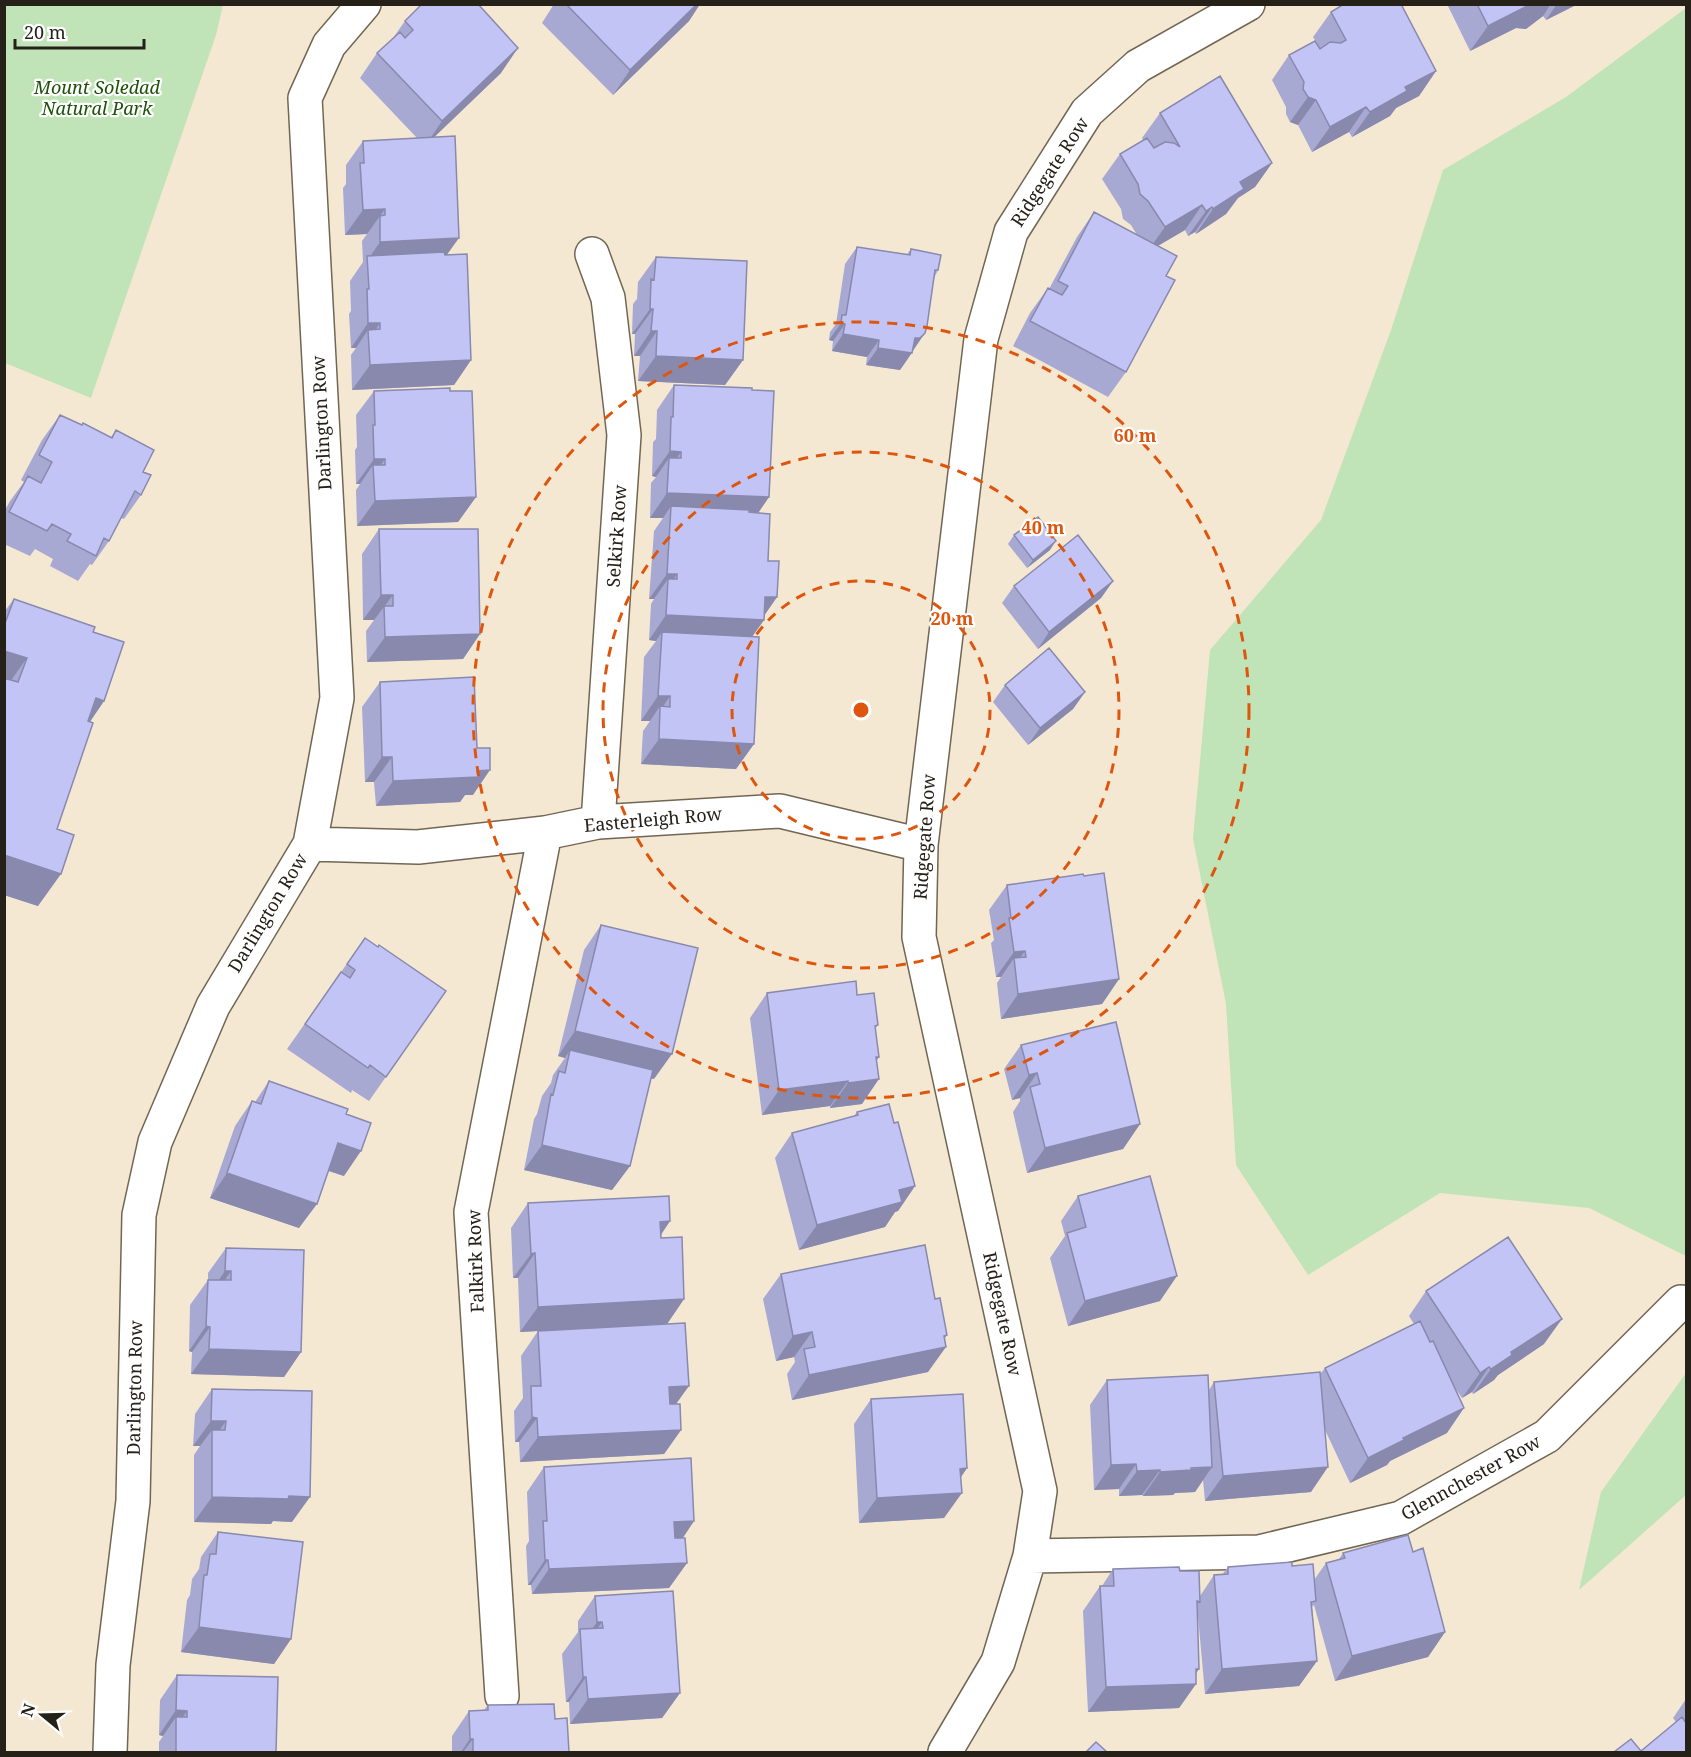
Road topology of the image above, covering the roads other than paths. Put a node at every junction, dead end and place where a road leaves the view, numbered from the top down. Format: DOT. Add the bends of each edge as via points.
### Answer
graph roads {
  1 [pos="364,4"];
  2 [pos="1248,4"];
  3 [pos="592,254"];
  4 [pos="598,822"];
  5 [pos="545,833"];
  6 [pos="309,844"];
  7 [pos="921,845"];
  8 [pos="1681,1302"];
  9 [pos="1030,1556"];
  10 [pos="502,1696"];
  11 [pos="110,1752"];
  12 [pos="945,1752"];
  1 -- 6 [label="street, Darlington Row" via="329,45 305,98 337,698"];
  2 -- 7 [label="street, Ridgegate Row" via="1138,66 1088,112 1011,232 981,339"];
  3 -- 4 [label="street, Selkirk Row" via="608,298 624,435"];
  4 -- 5 [label="street, Easterleigh Row"];
  4 -- 7 [label="street, Easterleigh Row" via="780,811"];
  5 -- 6 [label="street, Easterleigh Row" via="418,847"];
  5 -- 10 [label="street, Falkirk Row" via="471,1212"];
  6 -- 11 [label="street, Darlington Row" via="213,1006 155,1142 139,1215 133,1501 113,1665"];
  7 -- 9 [label="street, Ridgegate Row" via="919,937 1041,1491"];
  8 -- 9 [label="street, Glennchester Row" via="1547,1436 1401,1518 1259,1552"];
  9 -- 12 [label="street, Ridgegate Row" via="998,1662"];
}
